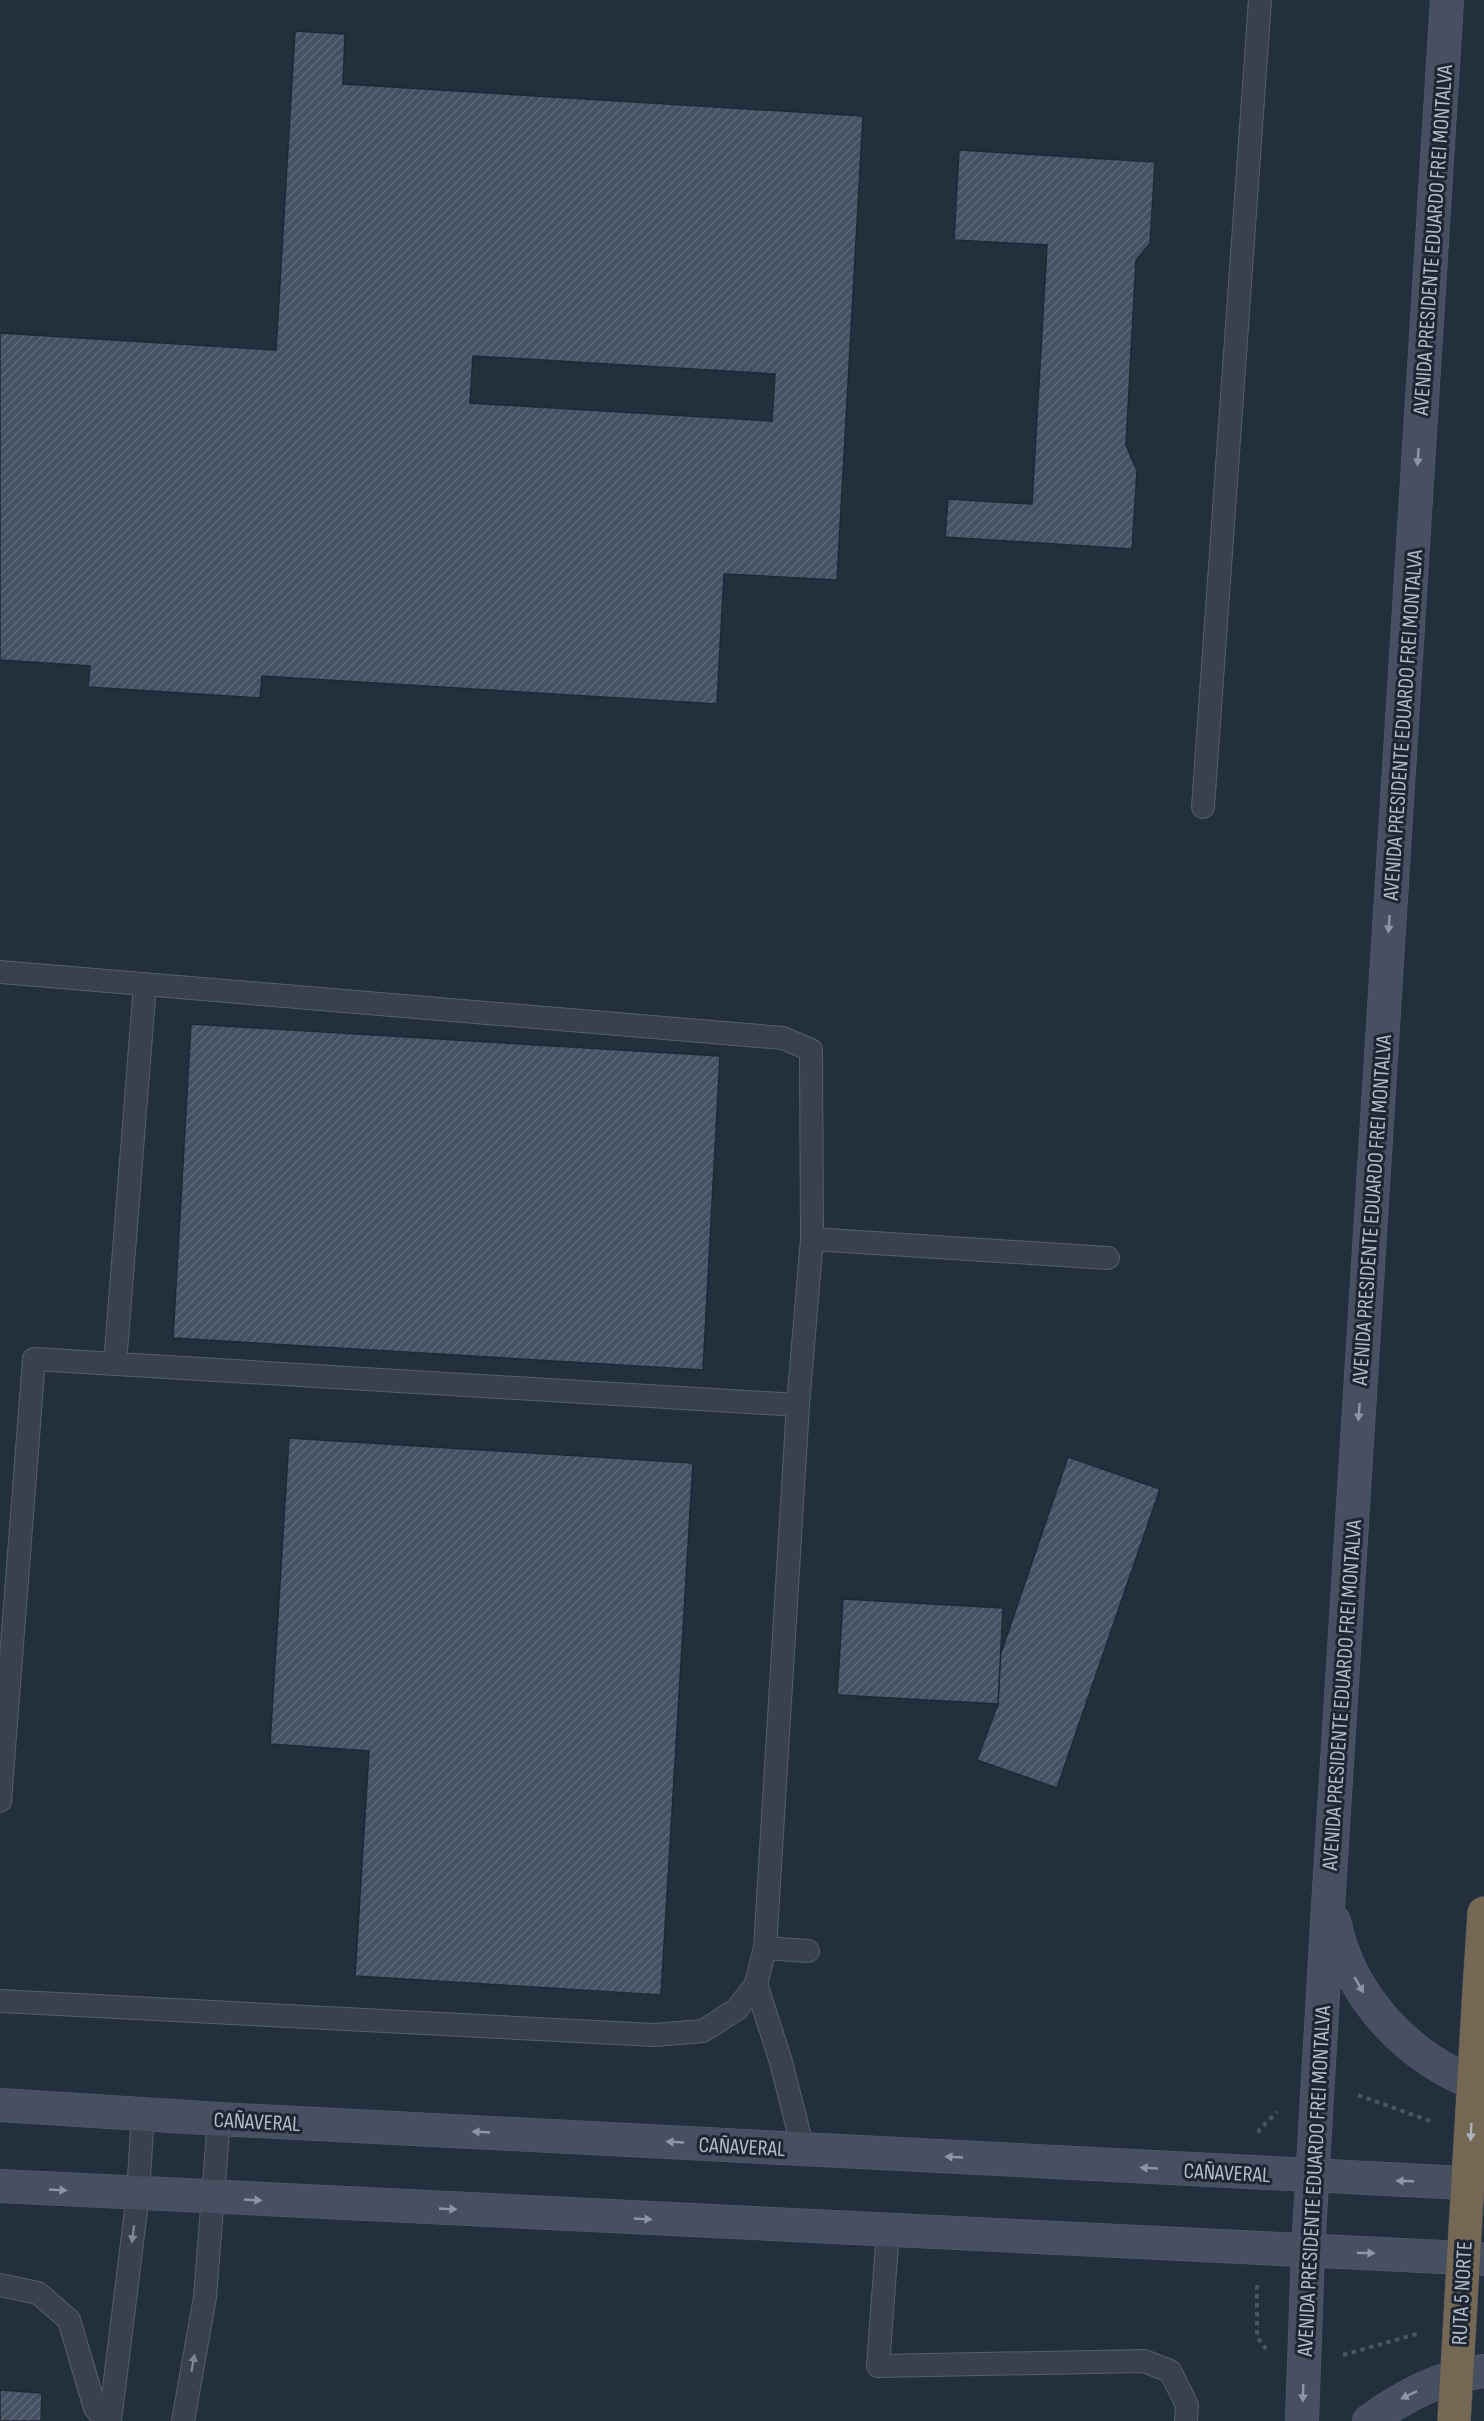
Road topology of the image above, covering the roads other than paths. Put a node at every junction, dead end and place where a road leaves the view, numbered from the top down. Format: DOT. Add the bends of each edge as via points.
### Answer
graph roads {
  1 [pos="1260,0"];
  2 [pos="1447,0"];
  3 [pos="1203,807"];
  4 [pos="0,972"];
  5 [pos="145,985"];
  6 [pos="812,1239"];
  7 [pos="1108,1258"];
  8 [pos="115,1364"];
  9 [pos="798,1406"];
  10 [pos="0,1801"];
  11 [pos="1329,1890"];
  12 [pos="1484,1913"];
  13 [pos="765,1948"];
  14 [pos="808,1951"];
  15 [pos="756,1984"];
  16 [pos="0,2001"];
  17 [pos="1484,2087"];
  18 [pos="0,2105"];
  19 [pos="143,2113"];
  20 [pos="219,2119"];
  21 [pos="803,2149"];
  22 [pos="1312,2176"];
  23 [pos="1484,2184"];
  24 [pos="0,2186"];
  25 [pos="138,2194"];
  26 [pos="214,2198"];
  27 [pos="888,2230"];
  28 [pos="1308,2251"];
  29 [pos="1484,2259"];
  30 [pos="0,2285"];
  31 [pos="1484,2371"];
  32 [pos="108,2421"];
  33 [pos="183,2421"];
  34 [pos="1186,2421"];
  35 [pos="1302,2421"];
  36 [pos="1369,2421"];
  37 [pos="1454,2421"];
  1 -- 3 [label="lane"];
  2 -- 11 [label="street, AVENIDA PRESIDENTE EDUARDO FREI MONTALVA, one-way"];
  4 -- 5 [label="lane"];
  5 -- 6 [label="lane" via="783,1038 811,1050"];
  5 -- 8 [label="lane"];
  6 -- 7 [label="lane"];
  6 -- 9 [label="lane"];
  8 -- 9 [label="lane"];
  8 -- 10 [label="lane" via="34,1359"];
  9 -- 13 [label="lane"];
  11 -- 17 [label="street, one-way" via="1345,1958 1381,2017 1405,2043 1433,2064"];
  11 -- 22 [label="street, AVENIDA PRESIDENTE EDUARDO FREI MONTALVA"];
  12 -- 37 [label="highway, RUTA 5 NORTE, one-way, bridge"];
  13 -- 14 [label="lane"];
  13 -- 15 [label="lane"];
  15 -- 16 [label="lane" via="737,2009 703,2031 654,2035"];
  15 -- 21 [label="lane"];
  18 -- 19 [label="street, CAÑAVERAL"];
  19 -- 20 [label="street, CAÑAVERAL"];
  19 -- 25 [label="lane"];
  21 -- 20 [label="street, CAÑAVERAL, one-way"];
  20 -- 26 [label="lane"];
  22 -- 21 [label="street, CAÑAVERAL, one-way"];
  23 -- 22 [label="street, CAÑAVERAL, one-way"];
  22 -- 28 [label="street, AVENIDA PRESIDENTE EDUARDO FREI MONTALVA"];
  24 -- 25 [label="street, one-way"];
  25 -- 26 [label="street"];
  25 -- 32 [label="lane, one-way"];
  26 -- 27 [label="street, one-way"];
  33 -- 26 [label="lane, one-way" via="205,2297"];
  27 -- 28 [label="street"];
  27 -- 34 [label="lane" via="878,2366 1144,2361 1170,2371 1187,2406"];
  28 -- 29 [label="street, one-way"];
  28 -- 35 [label="street, AVENIDA PRESIDENTE EDUARDO FREI MONTALVA, one-way"];
  30 -- 32 [label="lane" via="38,2293 69,2319 95,2408"];
  31 -- 36 [label="street, one-way" via="1435,2383 1401,2399"];
}
